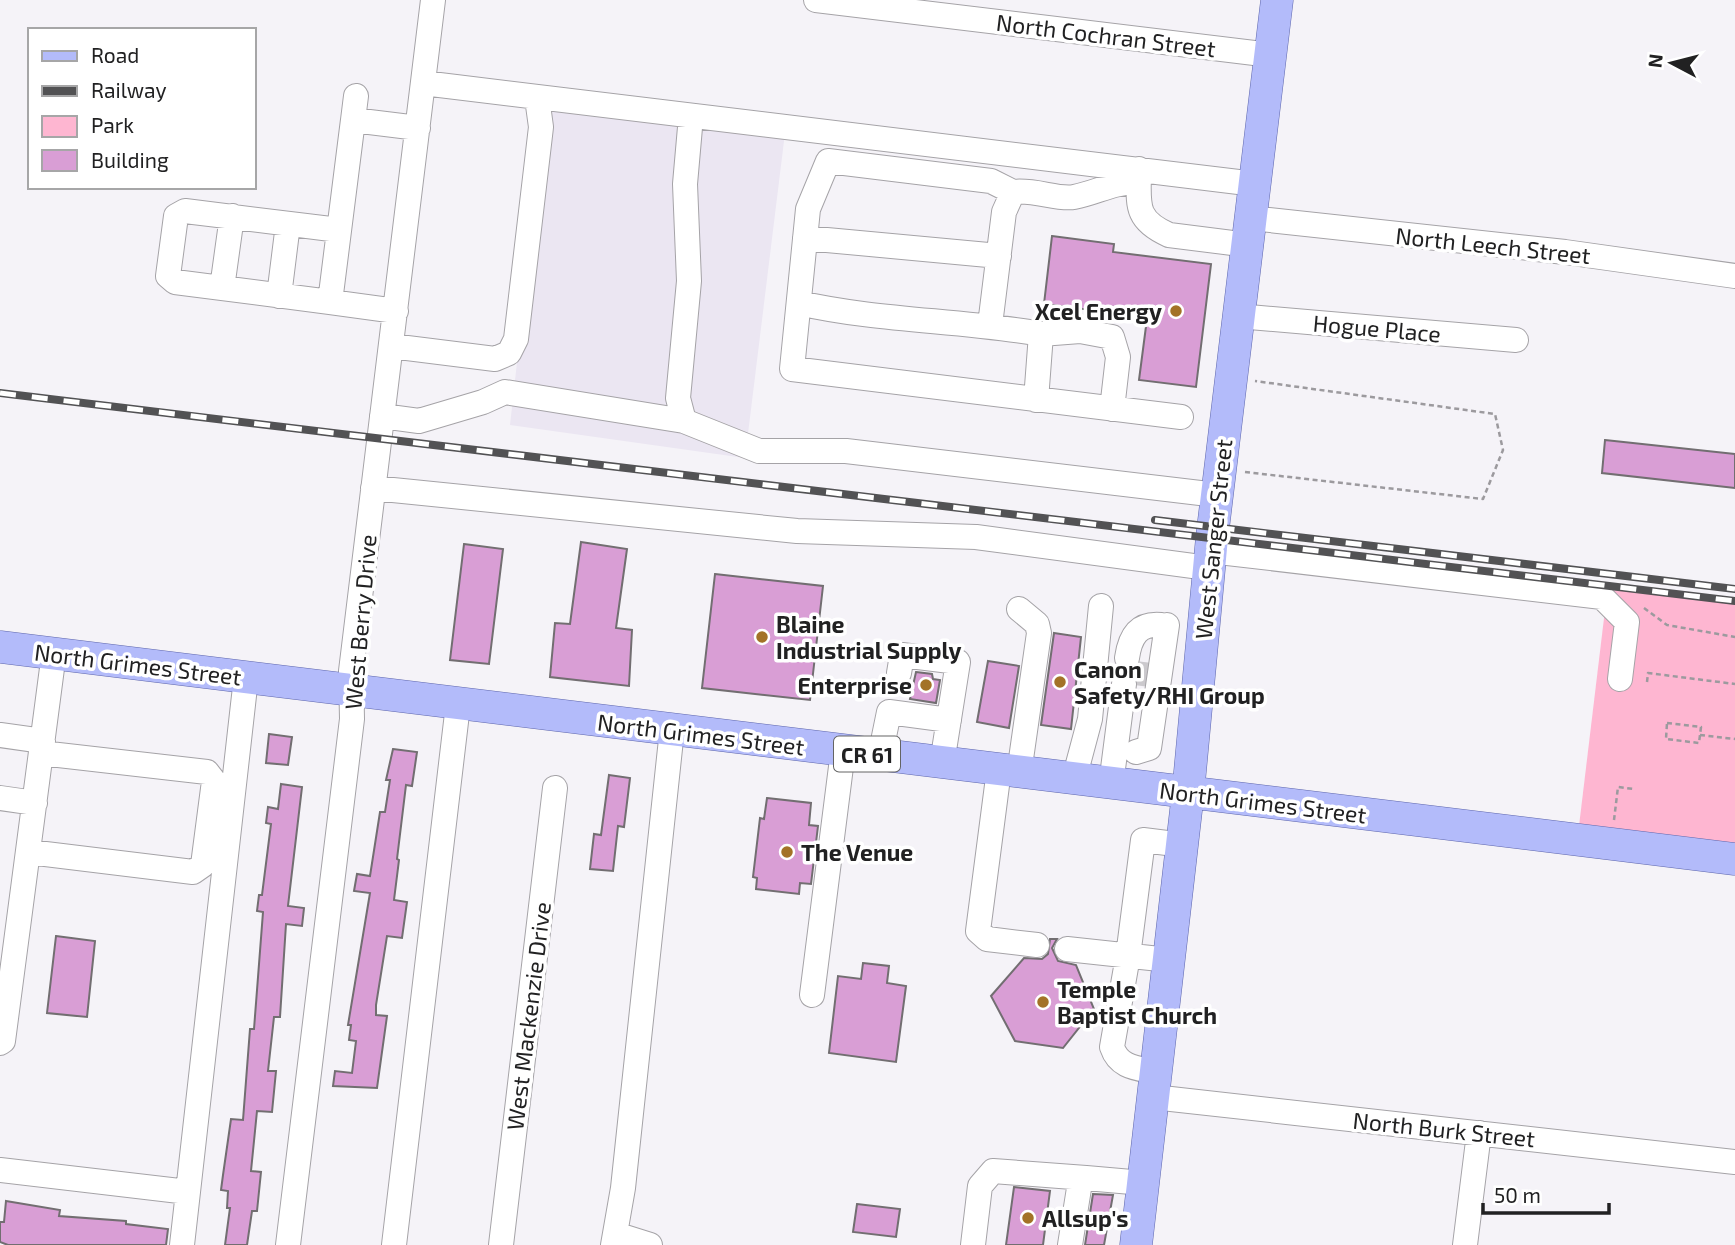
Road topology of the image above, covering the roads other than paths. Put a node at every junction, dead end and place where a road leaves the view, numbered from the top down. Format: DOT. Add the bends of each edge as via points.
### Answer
graph roads {
  1 [pos="433,0"];
  2 [pos="816,0"];
  3 [pos="1277,0"];
  4 [pos="1271,55"];
  5 [pos="423,83"];
  6 [pos="537,98"];
  7 [pos="691,116"];
  8 [pos="418,128"];
  9 [pos="1139,176"];
  10 [pos="1255,184"];
  11 [pos="1013,192"];
  12 [pos="232,216"];
  13 [pos="288,224"];
  14 [pos="339,230"];
  15 [pos="1249,232"];
  16 [pos="805,238"];
  17 [pos="999,256"];
  18 [pos="1735,276"];
  19 [pos="222,288"];
  20 [pos="279,296"];
  21 [pos="330,302"];
  22 [pos="799,303"];
  23 [pos="396,311"];
  24 [pos="1238,316"];
  25 [pos="990,325"];
  26 [pos="1041,334"];
  27 [pos="1516,340"];
  28 [pos="391,346"];
  29 [pos="1036,400"];
  30 [pos="1112,409"];
  31 [pos="382,416"];
  32 [pos="1181,417"];
  33 [pos="684,421"];
  34 [pos="1219,482"];
  35 [pos="373,488"];
  36 [pos="1209,559"];
  37 [pos="1101,606"];
  38 [pos="1019,609"];
  39 [pos="1164,625"];
  40 [pos="1202,627"];
  41 [pos="0,647"];
  42 [pos="54,653"];
  43 [pos="1136,659"];
  44 [pos="899,673"];
  45 [pos="246,678"];
  46 [pos="1620,679"];
  47 [pos="351,692"];
  48 [pos="458,705"];
  49 [pos="949,720"];
  50 [pos="672,730"];
  51 [pos="0,735"];
  52 [pos="42,747"];
  53 [pos="843,751"];
  54 [pos="1136,752"];
  55 [pos="880,756"];
  56 [pos="942,763"];
  57 [pos="1009,771"];
  58 [pos="1074,779"];
  59 [pos="1123,786"];
  60 [pos="555,788"];
  61 [pos="1188,793"];
  62 [pos="0,798"];
  63 [pos="35,803"];
  64 [pos="1183,845"];
  65 [pos="29,852"];
  66 [pos="1735,859"];
  67 [pos="1037,946"];
  68 [pos="1067,949"];
  69 [pos="1128,956"];
  70 [pos="1169,960"];
  71 [pos="813,995"];
  72 [pos="0,1043"];
  73 [pos="1155,1085"];
  74 [pos="1479,1133"];
  75 [pos="1735,1161"];
  76 [pos="0,1170"];
  77 [pos="1086,1178"];
  78 [pos="1143,1183"];
  79 [pos="188,1192"];
  80 [pos="614,1239"];
  81 [pos="182,1245"];
  82 [pos="288,1245"];
  83 [pos="394,1245"];
  84 [pos="501,1245"];
  85 [pos="650,1245"];
  86 [pos="973,1245"];
  87 [pos="1070,1245"];
  88 [pos="1136,1245"];
  89 [pos="1465,1245"];
  1 -- 5 [label="street, West Berry Drive"];
  2 -- 4 [label="street, North Cochran Street"];
  3 -- 4 [label="main road, West Sanger Street"];
  4 -- 10 [label="main road, West Sanger Street"];
  5 -- 6 [label="street"];
  5 -- 8 [label="street, West Berry Drive"];
  6 -- 7 [label="street"];
  6 -- 28 [label="street" via="540,140 516,339 509,353 495,359"];
  7 -- 9 [label="street"];
  7 -- 33 [label="street" via="685,184 689,281 678,398"];
  8 -- 14 [label="street" via="355,108"];
  8 -- 23 [label="street, West Berry Drive"];
  9 -- 10 [label="street"];
  9 -- 11 [label="street" via="1072,197 1032,190"];
  9 -- 15 [label="street, North Leech Street" via="1138,206 1158,230 1169,235"];
  10 -- 15 [label="main road, West Sanger Street"];
  11 -- 16 [label="street" via="992,181 828,161 808,209"];
  11 -- 17 [label="street" via="1004,212"];
  12 -- 13 [label="street"];
  12 -- 19 [label="street"];
  12 -- 19 [label="street" via="185,211 176,216 168,276 175,282"];
  13 -- 14 [label="street"];
  13 -- 20 [label="street"];
  14 -- 21 [label="street"];
  15 -- 18 [label="street, North Leech Street" via="1565,252"];
  15 -- 24 [label="main road, West Sanger Street"];
  16 -- 17 [label="street"];
  16 -- 22 [label="street"];
  17 -- 25 [label="street"];
  19 -- 20 [label="street"];
  20 -- 21 [label="street"];
  21 -- 23 [label="street"];
  22 -- 25 [label="street"];
  22 -- 29 [label="street" via="792,369"];
  23 -- 28 [label="street, West Berry Drive"];
  24 -- 27 [label="street, Hogue Place"];
  24 -- 34 [label="main road, West Sanger Street"];
  25 -- 26 [label="street"];
  26 -- 29 [label="street"];
  26 -- 30 [label="street" via="1080,331 1112,338 1118,357"];
  28 -- 31 [label="street, West Berry Drive"];
  29 -- 30 [label="street"];
  30 -- 32 [label="street"];
  31 -- 33 [label="street" via="419,421 505,392"];
  31 -- 35 [label="street, West Berry Drive"];
  33 -- 34 [label="street" via="759,451 846,451"];
  34 -- 36 [label="main road, West Sanger Street"];
  35 -- 36 [label="street" via="797,531 976,537 1112,558"];
  35 -- 47 [label="street, West Berry Drive"];
  36 -- 40 [label="main road, West Sanger Street"];
  36 -- 46 [label="street" via="1602,597 1627,622"];
  37 -- 58 [label="street" via="1090,719"];
  38 -- 57 [label="street" via="1037,624 1039,633"];
  39 -- 40 [label="street"];
  39 -- 43 [label="street"];
  39 -- 54 [label="street" via="1149,748"];
  40 -- 61 [label="main road, West Sanger Street"];
  41 -- 42 [label="main road, North Grimes Street / CR 61"];
  42 -- 45 [label="main road, North Grimes Street / CR 61"];
  42 -- 52 [label="street"];
  44 -- 49 [label="street" via="902,655 958,662"];
  45 -- 47 [label="main road, North Grimes Street / CR 61"];
  45 -- 79 [label="street"];
  47 -- 48 [label="main road, North Grimes Street / CR 61"];
  47 -- 82 [label="street, West Berry Drive" via="352,719"];
  48 -- 50 [label="main road, North Grimes Street / CR 61"];
  48 -- 83 [label="street"];
  49 -- 55 [label="street" via="890,712"];
  49 -- 56 [label="street"];
  50 -- 53 [label="main road, North Grimes Street / CR 61"];
  50 -- 80 [label="street"];
  51 -- 52 [label="street"];
  52 -- 63 [label="street"];
  52 -- 65 [label="street" via="207,772 214,781 203,865 193,872"];
  53 -- 55 [label="main road, North Grimes Street / CR 61"];
  53 -- 71 [label="street"];
  54 -- 59 [label="street"];
  54 -- 59 [label="street" via="1133,685"];
  55 -- 56 [label="main road, North Grimes Street / CR 61"];
  56 -- 57 [label="main road, North Grimes Street / CR 61"];
  57 -- 58 [label="main road, North Grimes Street / CR 61"];
  57 -- 67 [label="street" via="978,931 987,939"];
  58 -- 59 [label="main road, North Grimes Street / CR 61"];
  59 -- 61 [label="main road, North Grimes Street / CR 61"];
  60 -- 84 [label="street, West Mackenzie Drive"];
  61 -- 64 [label="main road, West Sanger Street"];
  61 -- 66 [label="main road, North Grimes Street / CR 61"];
  62 -- 63 [label="street"];
  63 -- 65 [label="street"];
  64 -- 69 [label="street" via="1143,840"];
  64 -- 70 [label="main road, West Sanger Street"];
  65 -- 72 [label="street"];
  68 -- 69 [label="street"];
  69 -- 70 [label="street"];
  69 -- 73 [label="street, North Burk Street" via="1112,1047 1125,1066"];
  70 -- 73 [label="main road, West Sanger Street"];
  73 -- 74 [label="street, North Burk Street"];
  73 -- 78 [label="main road, West Sanger Street"];
  74 -- 75 [label="street, North Burk Street"];
  74 -- 89 [label="street"];
  76 -- 79 [label="street"];
  77 -- 78 [label="street"];
  77 -- 86 [label="street" via="993,1171 980,1186"];
  77 -- 87 [label="street" via="1075,1198"];
  78 -- 88 [label="main road, West Sanger Street"];
  79 -- 81 [label="street"];
  80 -- 85 [label="street"];
}
